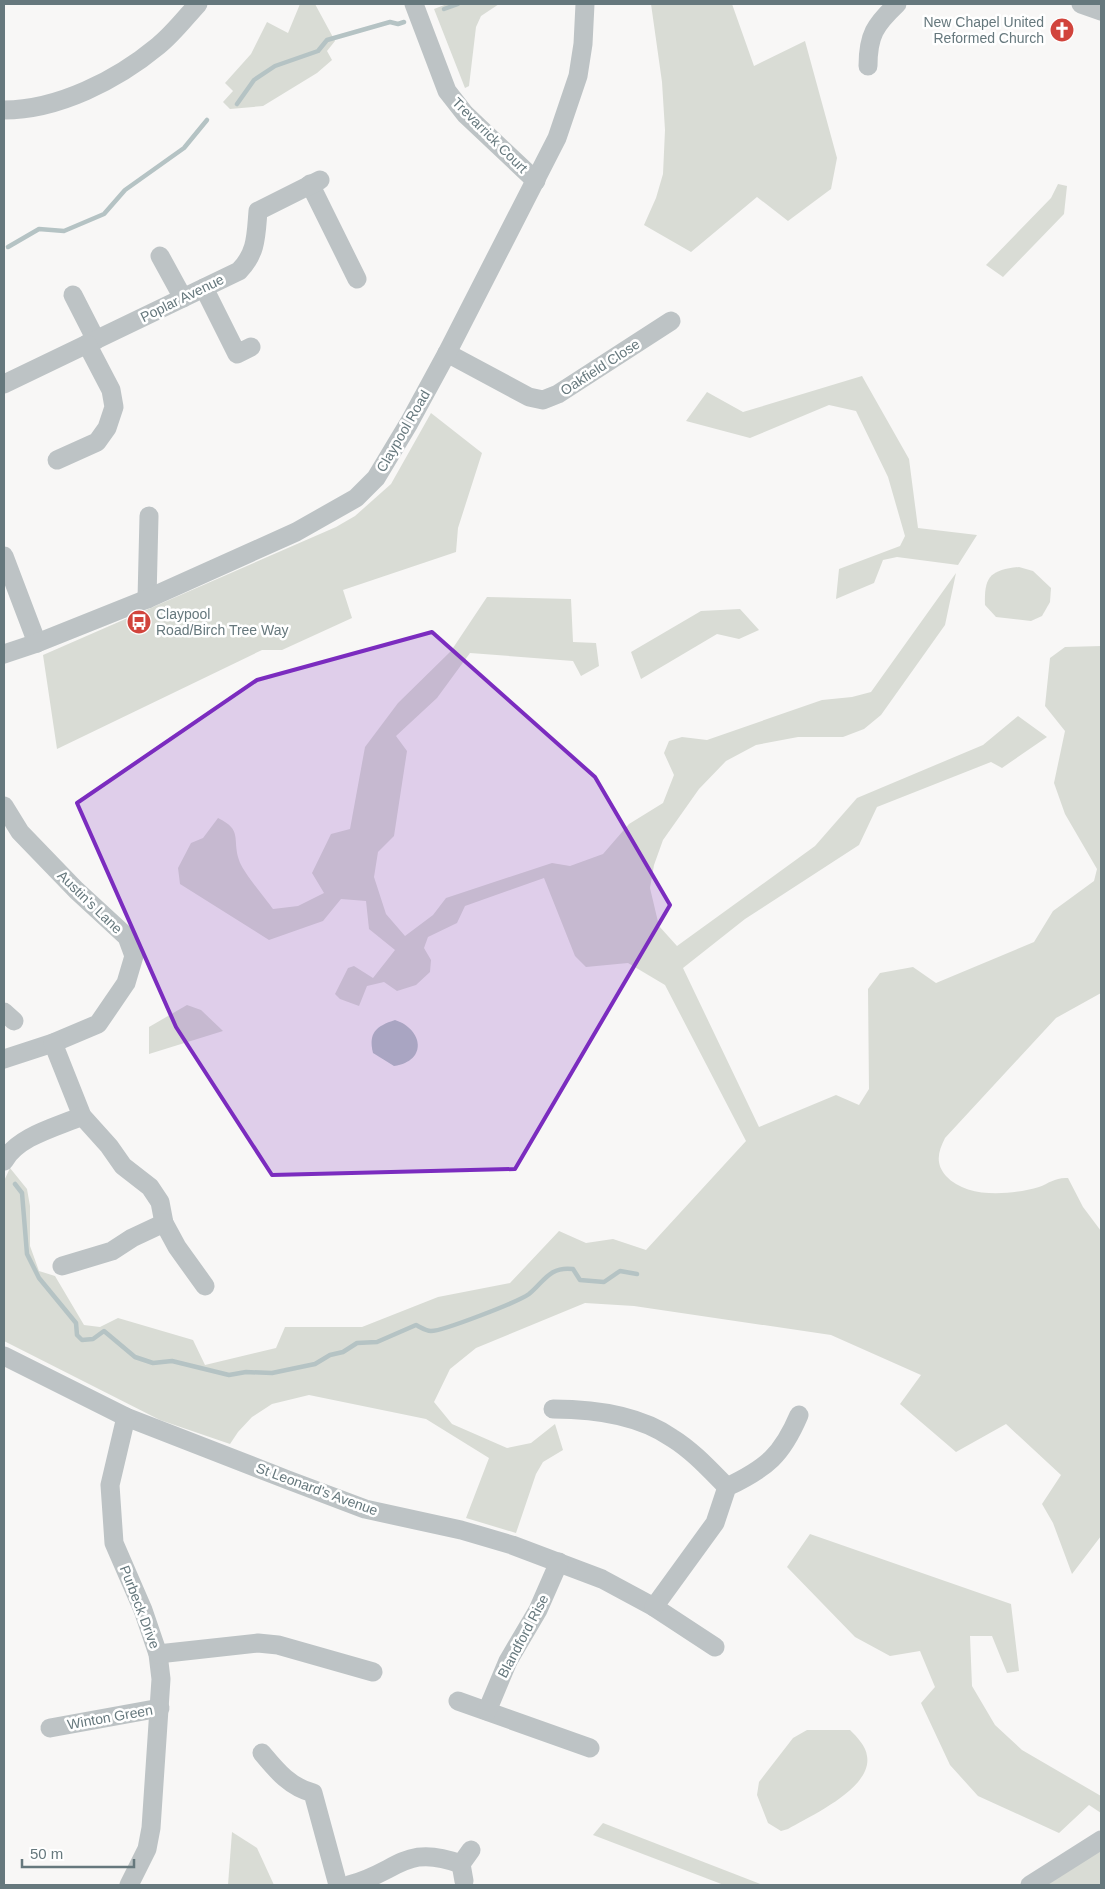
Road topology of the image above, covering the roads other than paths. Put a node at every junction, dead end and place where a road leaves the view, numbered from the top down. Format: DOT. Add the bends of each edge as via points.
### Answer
graph roads {
  1 [pos="198,4"];
  2 [pos="414,4"];
  3 [pos="585,4"];
  4 [pos="897,4"];
  5 [pos="1081,4"];
  6 [pos="1101,10"];
  7 [pos="868,66"];
  8 [pos="4,110"];
  9 [pos="536,181"];
  10 [pos="160,256"];
  11 [pos="357,279"];
  12 [pos="204,288"];
  13 [pos="73,295"];
  14 [pos="183,298"];
  15 [pos="671,322"];
  16 [pos="91,342"];
  17 [pos="251,347"];
  18 [pos="447,353"];
  19 [pos="4,384"];
  20 [pos="57,460"];
  21 [pos="149,516"];
  22 [pos="4,556"];
  23 [pos="147,599"];
  24 [pos="37,643"];
  25 [pos="4,654"];
  26 [pos="4,806"];
  27 [pos="53,1043"];
  28 [pos="4,1059"];
  29 [pos="82,1116"];
  30 [pos="4,1161"];
  31 [pos="164,1223"];
  32 [pos="62,1266"];
  33 [pos="205,1286"];
  34 [pos="4,1356"];
  35 [pos="548,1410"];
  36 [pos="800,1412"];
  37 [pos="126,1417"];
  38 [pos="727,1487"];
  39 [pos="559,1562"];
  40 [pos="654,1607"];
  41 [pos="715,1647"];
  42 [pos="158,1654"];
  43 [pos="372,1672"];
  44 [pos="458,1701"];
  45 [pos="160,1708"];
  46 [pos="487,1711"];
  47 [pos="57,1731"];
  48 [pos="590,1748"];
  49 [pos="262,1753"];
  50 [pos="1101,1840"];
  51 [pos="465,1865"];
  52 [pos="129,1885"];
  53 [pos="338,1885"];
  54 [pos="349,1885"];
  55 [pos="1030,1885"];
  1 -- 8 [label="street" via="160,45 118,75 53,103"];
  2 -- 9 [label="street, Trevarrick Court" via="447,91 465,114"];
  3 -- 9 [label="street, Claypool Road" via="583,44 572,100"];
  4 -- 7 [label="street" via="869,40"];
  5 -- 6 [label="street"];
  9 -- 18 [label="street, Claypool Road"];
  10 -- 14 [label="street"];
  11 -- 12 [label="street, Poplar Avenue" via="315,182 258,211 252,256 239,271"];
  12 -- 14 [label="street, Poplar Avenue"];
  12 -- 17 [label="street" via="237,354"];
  13 -- 16 [label="street"];
  14 -- 16 [label="street, Poplar Avenue"];
  15 -- 18 [label="street, Oakfield Close" via="558,394 543,400 529,397"];
  16 -- 19 [label="street, Poplar Avenue"];
  16 -- 20 [label="street" via="111,390 114,407 107,428 97,442"];
  18 -- 23 [label="street, Claypool Road" via="388,460 356,498 296,532"];
  21 -- 23 [label="street"];
  22 -- 24 [label="street"];
  23 -- 24 [label="street, Claypool Road"];
  24 -- 25 [label="street, Claypool Road"];
  26 -- 27 [label="street, Austin's Lane" via="20,832 126,937 134,956 126,983 98,1024"];
  27 -- 28 [label="street, Austin's Lane"];
  27 -- 29 [label="street"];
  29 -- 30 [label="street" via="22,1142"];
  29 -- 31 [label="street" via="123,1166 150,1187 160,1202"];
  31 -- 32 [label="street" via="112,1251"];
  31 -- 33 [label="street" via="199,1264"];
  34 -- 37 [label="street, St Leonard's Avenue"];
  35 -- 38 [label="street" via="584,1410 649,1425 672,1437"];
  36 -- 38 [label="street" via="788,1440 773,1460"];
  37 -- 39 [label="street, St Leonard's Avenue" via="366,1509 461,1530"];
  37 -- 42 [label="street, Purbeck Drive" via="110,1485 114,1543"];
  38 -- 40 [label="street" via="715,1523"];
  39 -- 40 [label="street, St Leonard's Avenue" via="602,1579"];
  39 -- 46 [label="street, Blandford Rise" via="541,1604 508,1661"];
  40 -- 41 [label="street, St Leonard's Avenue"];
  42 -- 43 [label="street" via="258,1643 278,1645"];
  42 -- 45 [label="street, Purbeck Drive"];
  44 -- 46 [label="street"];
  45 -- 47 [label="street, Winton Green"];
  45 -- 52 [label="street, Purbeck Drive" via="151,1828 147,1848"];
  46 -- 48 [label="street"];
  49 -- 53 [label="street" via="294,1786 313,1793"];
  50 -- 55 [label="street"];
  51 -- 54 [label="street" via="438,1856 410,1857 380,1875"];
}
